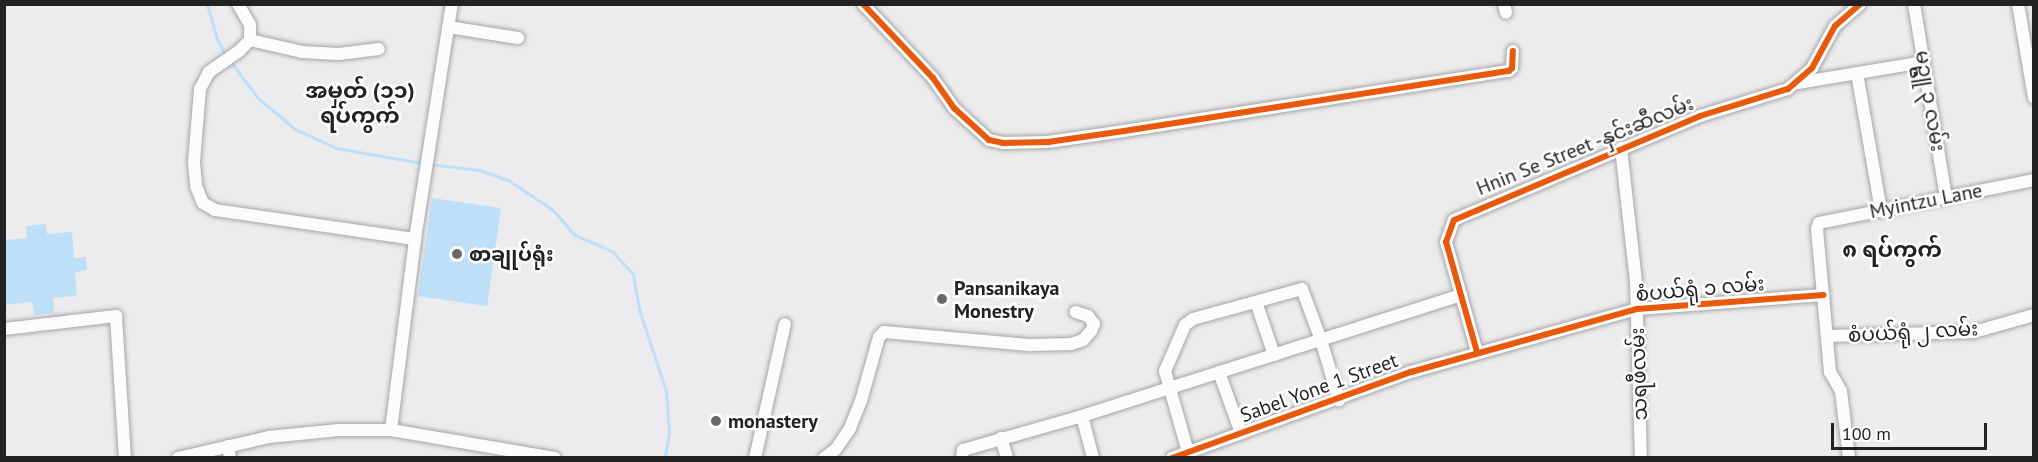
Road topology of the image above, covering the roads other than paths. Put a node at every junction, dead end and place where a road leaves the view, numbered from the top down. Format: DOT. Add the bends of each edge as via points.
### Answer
graph roads {
  1 [pos="238,4"];
  2 [pos="452,4"];
  3 [pos="863,4"];
  4 [pos="1860,4"];
  5 [pos="1914,4"];
  6 [pos="2018,4"];
  7 [pos="448,27"];
  8 [pos="518,38"];
  9 [pos="250,40"];
  10 [pos="379,50"];
  11 [pos="1513,51"];
  12 [pos="1924,62"];
  13 [pos="1857,73"];
  14 [pos="1798,83"];
  15 [pos="2034,98"];
  16 [pos="1621,148"];
  17 [pos="2034,180"];
  18 [pos="1946,198"];
  19 [pos="1881,211"];
  20 [pos="415,239"];
  21 [pos="1823,295"];
  22 [pos="1461,296"];
  23 [pos="1257,302"];
  24 [pos="1637,309"];
  25 [pos="1076,312"];
  26 [pos="2034,315"];
  27 [pos="785,324"];
  28 [pos="4,329"];
  29 [pos="1827,336"];
  30 [pos="1321,340"];
  31 [pos="1477,352"];
  32 [pos="1274,355"];
  33 [pos="1219,372"];
  34 [pos="1168,388"];
  35 [pos="1339,400"];
  36 [pos="1082,416"];
  37 [pos="391,430"];
  38 [pos="1241,434"];
  39 [pos="1001,438"];
  40 [pos="481,445"];
  41 [pos="229,452"];
  42 [pos="1188,452"];
  43 [pos="125,458"];
  44 [pos="178,458"];
  45 [pos="507,458"];
  46 [pos="555,458"];
  47 [pos="755,458"];
  48 [pos="824,458"];
  49 [pos="962,458"];
  50 [pos="1007,458"];
  51 [pos="1093,458"];
  52 [pos="1172,458"];
  53 [pos="1641,458"];
  54 [pos="1849,458"];
  1 -- 9 [label="street" via="250,25"];
  2 -- 7 [label="street"];
  3 -- 11 [label="street" via="933,78 954,108 989,140 1003,143 1048,142 1509,71"];
  4 -- 14 [label="street, Hnin Se Street -နှင်းဆီလမ်း" via="1835,26 1812,68"];
  5 -- 12 [label="street, မဥ္ဇူ ၃ လမ်း"];
  6 -- 15 [label="street"];
  7 -- 8 [label="street"];
  7 -- 20 [label="street"];
  9 -- 10 [label="street" via="302,52"];
  9 -- 20 [label="street" via="209,72 200,88 194,162 196,186 203,203 215,210"];
  12 -- 13 [label="street"];
  12 -- 18 [label="street, မဥ္ဇူ ၃ လမ်း"];
  13 -- 14 [label="street"];
  13 -- 19 [label="street"];
  14 -- 16 [label="street, Hnin Se Street -နှင်းဆီလမ်း"];
  16 -- 22 [label="street, Hnin Se Street -နှင်းဆီလမ်း" via="1454,220 1446,242"];
  16 -- 24 [label="street, သရဖီလမ်း"];
  17 -- 18 [label="street, Myintzu Lane"];
  18 -- 19 [label="street, Myintzu Lane"];
  19 -- 21 [label="street, Myintzu Lane" via="1819,223"];
  20 -- 37 [label="street"];
  21 -- 24 [label="street, စံပယ်ရုံ ၁ လမ်း"];
  21 -- 29 [label="street"];
  22 -- 30 [label="street"];
  22 -- 31 [label="street, Hnin Se Street -နှင်းဆီလမ်း"];
  23 -- 30 [label="street" via="1302,289"];
  23 -- 32 [label="street"];
  23 -- 34 [label="street" via="1185,325 1166,366"];
  24 -- 31 [label="street, စံပယ်ရုံ ၁ လမ်း"];
  24 -- 53 [label="street, သရဖီလမ်း"];
  25 -- 48 [label="street" via="1088,316 1094,324 1083,340 1071,344 1031,345 884,332 879,337 850,428 837,449"];
  26 -- 29 [label="street, စံပယ်ရုံ ၂ လမ်း" via="1974,332"];
  27 -- 47 [label="street"];
  28 -- 43 [label="street" via="116,316"];
  29 -- 54 [label="street" via="1830,372 1840,391"];
  30 -- 32 [label="street"];
  30 -- 35 [label="street"];
  31 -- 35 [label="street, Sabel Yone 1 Street"];
  32 -- 33 [label="street"];
  33 -- 34 [label="street"];
  33 -- 38 [label="street"];
  34 -- 36 [label="street"];
  34 -- 42 [label="street"];
  35 -- 38 [label="street, Sabel Yone 1 Street"];
  36 -- 39 [label="street"];
  36 -- 51 [label="street"];
  37 -- 40 [label="street"];
  37 -- 41 [label="street" via="269,437"];
  38 -- 42 [label="street, Sabel Yone 1 Street"];
  39 -- 49 [label="street" via="963,450"];
  39 -- 50 [label="street"];
  40 -- 45 [label="street"];
  40 -- 46 [label="street"];
  41 -- 44 [label="street"];
  42 -- 52 [label="street, Sabel Yone 1 Street"];
}
